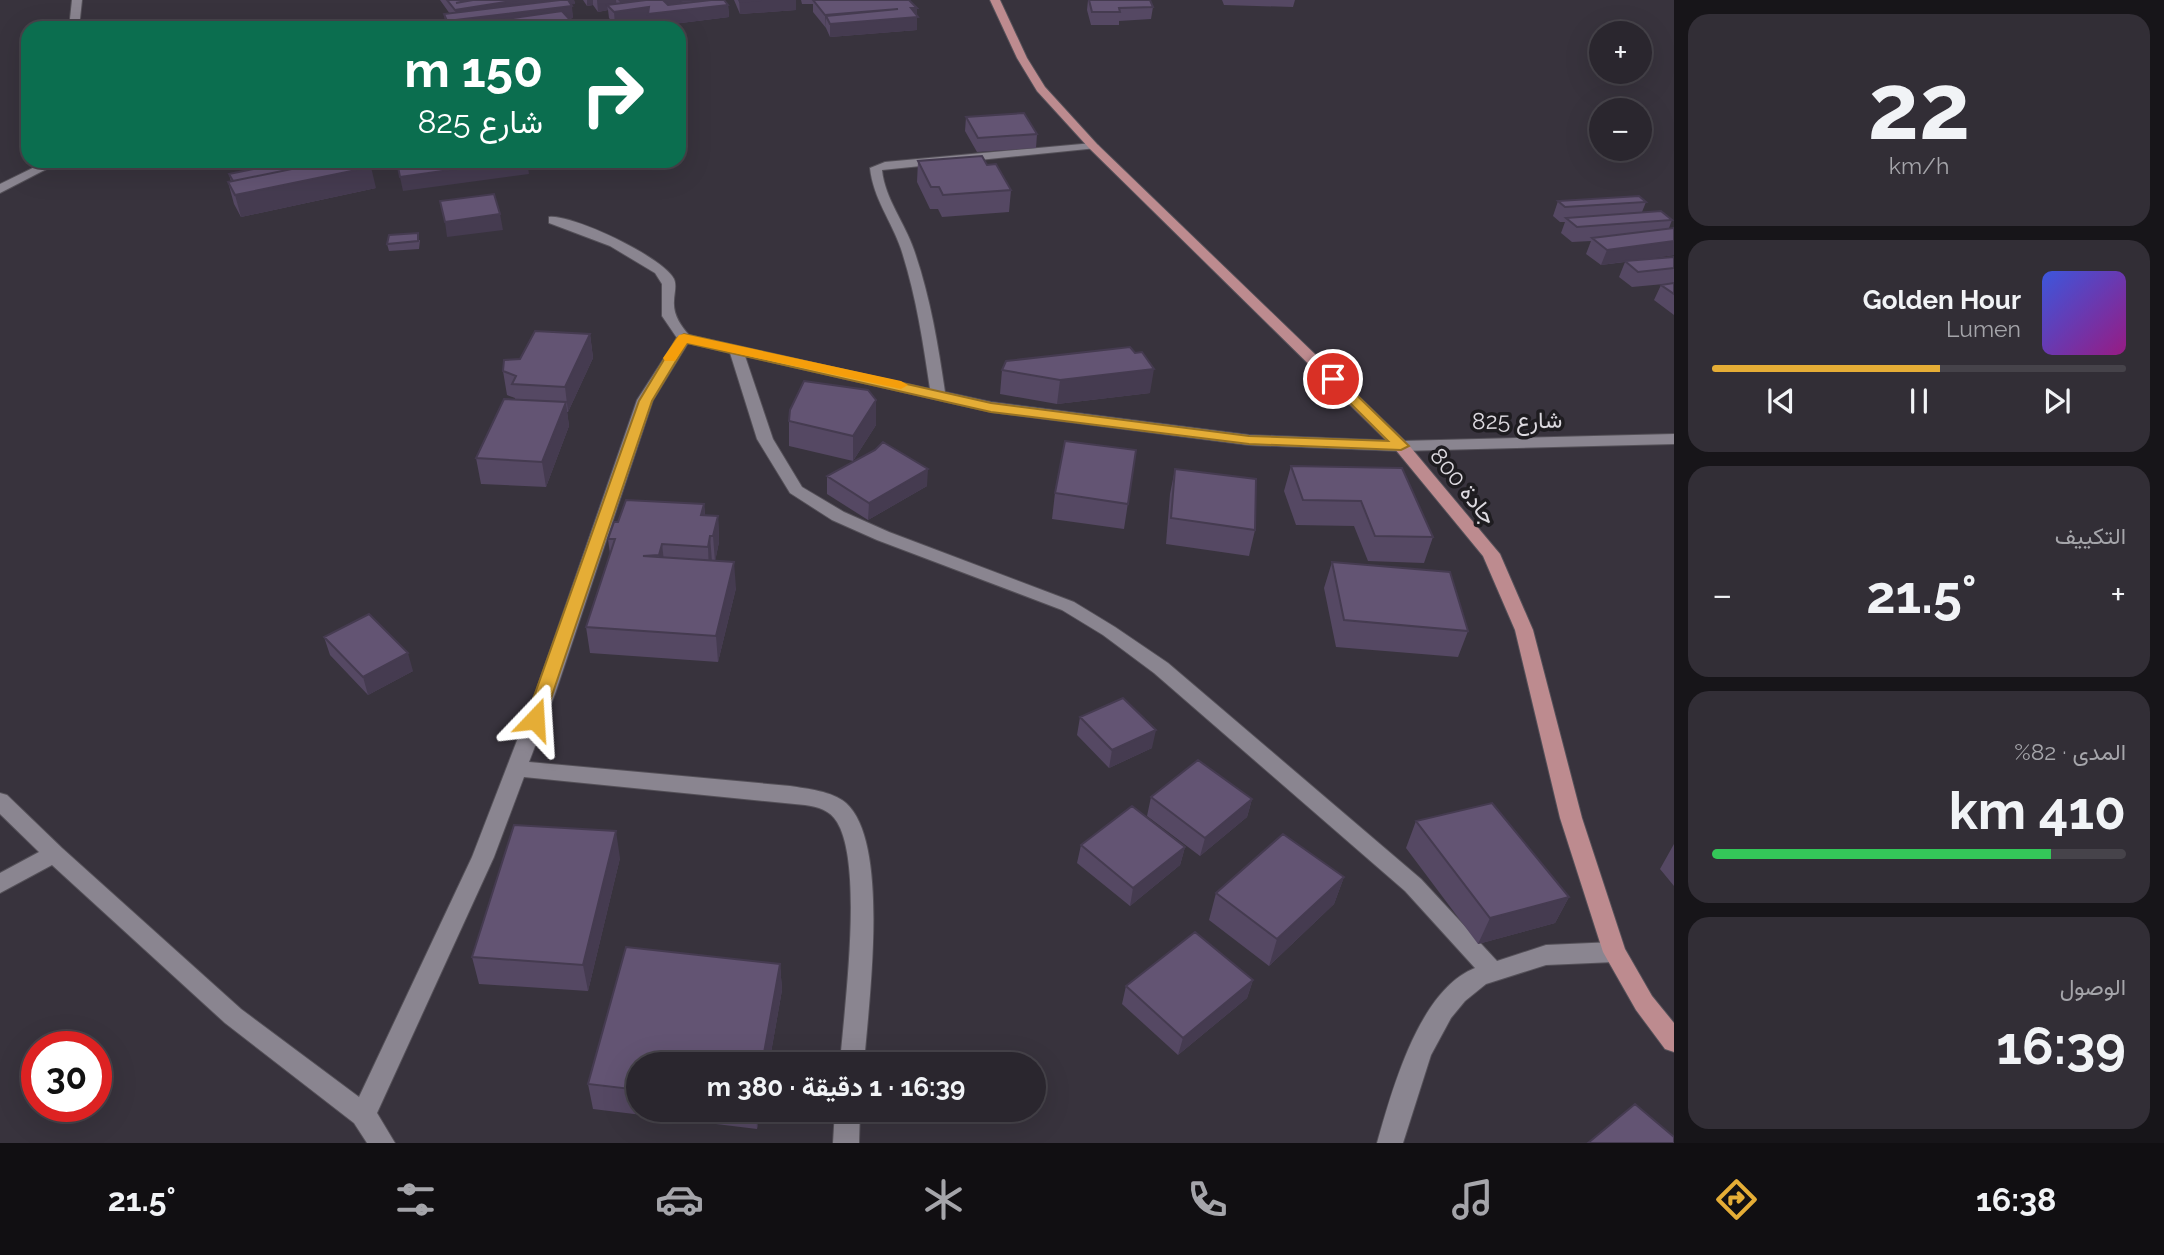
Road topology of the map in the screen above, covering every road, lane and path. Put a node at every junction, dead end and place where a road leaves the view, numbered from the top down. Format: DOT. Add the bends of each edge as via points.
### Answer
graph roads {
  1 [pos="76,0"];
  2 [pos="995,0"];
  3 [pos="74,21"];
  4 [pos="1093,146"];
  5 [pos="42,168"];
  6 [pos="0,189"];
  7 [pos="553,220"];
  8 [pos="684,338"];
  9 [pos="736,349"];
  10 [pos="938,394"];
  11 [pos="1674,439"];
  12 [pos="1401,446"];
  13 [pos="517,769"];
  14 [pos="0,801"];
  15 [pos="54,854"];
  16 [pos="0,884"];
  17 [pos="1614,952"];
  18 [pos="1493,972"];
  19 [pos="1674,1041"];
  20 [pos="853,1052"];
  21 [pos="363,1115"];
  22 [pos="847,1122"];
  23 [pos="383,1143"];
  24 [pos="846,1143"];
  25 [pos="1390,1143"];
  1 -- 3 [label="street"];
  2 -- 4 [label="main road, جادة 800" via="1041,89"];
  4 -- 10 [label="street" via="876,168 925,309"];
  4 -- 12 [label="main road, جادة 800"];
  5 -- 6 [label="street"];
  7 -- 8 [label="street" via="616,244 660,272 668,283 671,323"];
  8 -- 9 [label="street, شارع 825"];
  8 -- 13 [label="street" via="645,401"];
  9 -- 10 [label="street, شارع 825"];
  9 -- 18 [label="street" via="765,439 796,490 838,516 1068,606 1109,631 1161,668 1413,885"];
  10 -- 12 [label="street, شارع 825" via="991,407 1236,439"];
  11 -- 12 [label="street, شارع 825"];
  12 -- 17 [label="main road, جادة 800" via="1491,554 1524,630 1571,818"];
  13 -- 20 [label="street" via="749,790 830,803 839,810 855,841 861,878"];
  13 -- 21 [label="street" via="484,857"];
  14 -- 15 [label="street"];
  15 -- 16 [label="street"];
  15 -- 21 [label="street" via="233,1016"];
  17 -- 18 [label="street" via="1545,956"];
  17 -- 19 [label="main road, جادة 800" via="1644,1003"];
  18 -- 25 [label="street" via="1472,980 1446,1008 1411,1069"];
  21 -- 23 [label="street"];
  22 -- 24 [label="street"];
}
